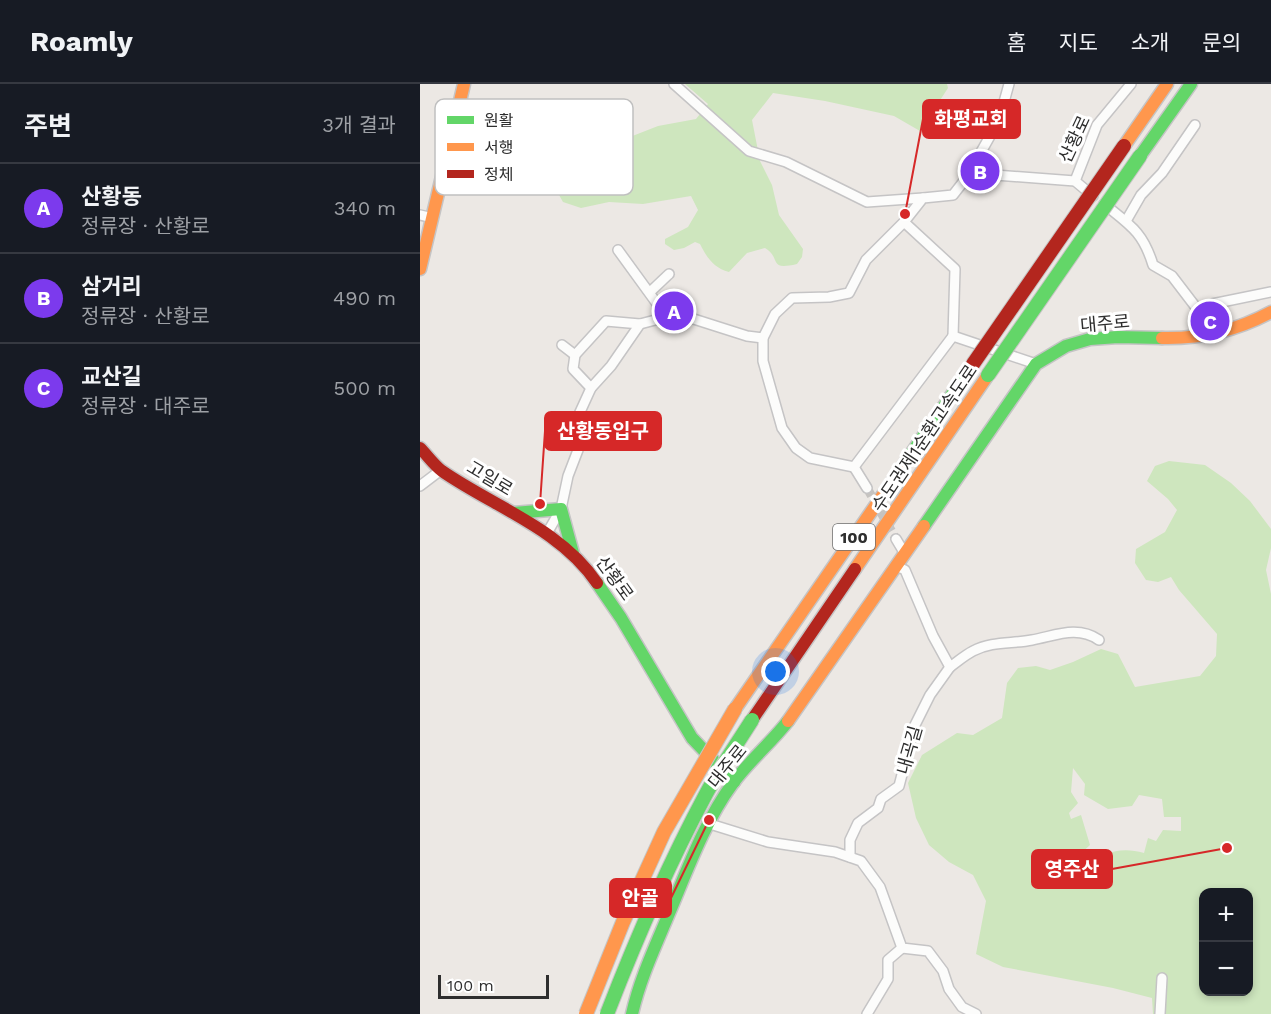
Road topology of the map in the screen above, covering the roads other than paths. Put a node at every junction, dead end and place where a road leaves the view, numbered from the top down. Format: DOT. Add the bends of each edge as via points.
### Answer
graph roads {
  1 [pos="464,84"];
  2 [pos="674,84"];
  3 [pos="1009,84"];
  4 [pos="1131,84"];
  5 [pos="1167,84"];
  6 [pos="1191,84"];
  7 [pos="460,99"];
  8 [pos="1195,125"];
  9 [pos="969,173"];
  10 [pos="1075,182"];
  11 [pos="435,186"];
  12 [pos="923,198"];
  13 [pos="426,217"];
  14 [pos="1126,221"];
  15 [pos="904,222"];
  16 [pos="618,250"];
  17 [pos="420,269"];
  18 [pos="669,274"];
  19 [pos="650,292"];
  20 [pos="1271,292"];
  21 [pos="1198,310"];
  22 [pos="1271,312"];
  23 [pos="662,319"];
  24 [pos="640,324"];
  25 [pos="953,336"];
  26 [pos="1211,336"];
  27 [pos="763,338"];
  28 [pos="562,345"];
  29 [pos="575,355"];
  30 [pos="1036,364"];
  31 [pos="591,388"];
  32 [pos="420,448"];
  33 [pos="854,466"];
  34 [pos="441,470"];
  35 [pos="420,486"];
  36 [pos="867,489"];
  37 [pos="561,509"];
  38 [pos="514,513"];
  39 [pos="546,535"];
  40 [pos="896,538"];
  41 [pos="573,553"];
  42 [pos="905,554"];
  43 [pos="896,566"];
  44 [pos="1099,640"];
  45 [pos="950,667"];
  46 [pos="734,782"];
  47 [pos="710,824"];
  48 [pos="850,857"];
  49 [pos="902,948"];
  50 [pos="1162,978"];
  51 [pos="586,1014"];
  52 [pos="607,1014"];
  53 [pos="632,1014"];
  54 [pos="867,1014"];
  55 [pos="976,1014"];
  56 [pos="1160,1014"];
  1 -- 7 [label="main road"];
  2 -- 12 [label="street" via="748,151 786,162 867,202"];
  3 -- 9 [label="street" via="999,120"];
  4 -- 10 [label="street, 산황로" via="1097,125"];
  5 -- 51 [label="main road, 수도권제1순환고속도로 / 100, bridge" via="735,709 664,832"];
  6 -- 52 [label="main road, 수도권제1순환고속도로 / 100, bridge" via="752,720 692,822 643,922"];
  8 -- 14 [label="street"];
  9 -- 10 [label="street"];
  9 -- 12 [label="street" via="953,195"];
  10 -- 14 [label="street"];
  11 -- 13 [label="main road"];
  12 -- 15 [label="street"];
  13 -- 17 [label="main road"];
  14 -- 21 [label="street" via="1144,239 1153,265 1172,276"];
  15 -- 25 [label="street" via="955,268"];
  15 -- 27 [label="street" via="866,260 849,293 792,298 775,314"];
  16 -- 19 [label="street"];
  18 -- 19 [label="street"];
  19 -- 23 [label="street"];
  20 -- 21 [label="street"];
  21 -- 26 [label="street"];
  22 -- 26 [label="main road, 대주로" via="1244,327"];
  23 -- 24 [label="street"];
  23 -- 27 [label="street" via="678,314"];
  24 -- 29 [label="street" via="606,321"];
  24 -- 31 [label="street"];
  25 -- 30 [label="street"];
  25 -- 33 [label="street"];
  26 -- 30 [label="main road, 대주로" via="1077,342"];
  27 -- 33 [label="street" via="764,362 782,428 796,448 810,458"];
  28 -- 29 [label="street"];
  29 -- 31 [label="street" via="573,369"];
  30 -- 42 [label="main road, 대주로"];
  31 -- 37 [label="street" via="570,434 578,450"];
  32 -- 34 [label="main road, 고일로"];
  33 -- 36 [label="street"];
  34 -- 35 [label="street"];
  34 -- 38 [label="main road, 고일로"];
  37 -- 38 [label="main road"];
  37 -- 39 [label="street"];
  37 -- 41 [label="main road"];
  38 -- 39 [label="main road, 고일로"];
  39 -- 41 [label="main road, 산황로"];
  40 -- 42 [label="street"];
  41 -- 46 [label="main road, 산황로" via="621,618 692,738"];
  42 -- 43 [label="main road, 대주로"];
  43 -- 45 [label="street" via="905,570"];
  43 -- 46 [label="main road, 대주로" via="776,737"];
  44 -- 45 [label="street" via="1076,632 994,644 973,651"];
  45 -- 48 [label="street, 내곡길" via="915,725 899,786 858,823 850,840"];
  46 -- 47 [label="main road, 대주로"];
  47 -- 48 [label="street" via="768,842"];
  47 -- 53 [label="main road, 대주로" via="638,988"];
  48 -- 49 [label="street" via="861,861 880,887"];
  49 -- 54 [label="street" via="888,960 888,979"];
  49 -- 55 [label="street" via="928,951 962,1007"];
  50 -- 56 [label="street"];
}
